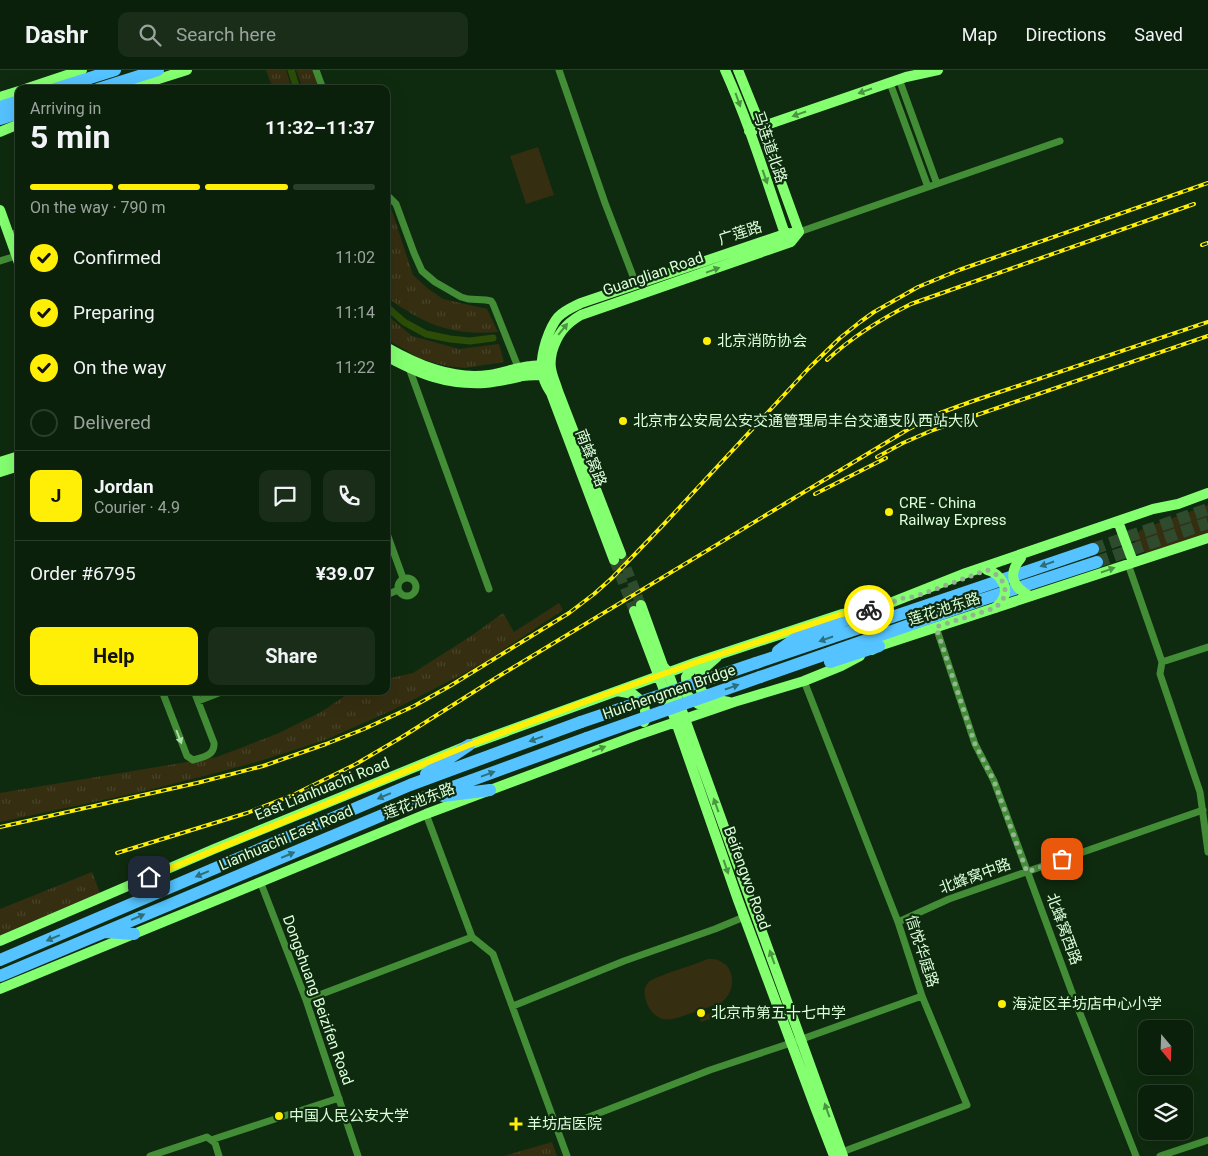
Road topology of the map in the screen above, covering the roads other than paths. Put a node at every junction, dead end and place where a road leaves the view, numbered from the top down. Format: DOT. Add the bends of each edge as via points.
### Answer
graph roads {
  1 [pos="82,70"];
  2 [pos="115,70"];
  3 [pos="158,70"];
  4 [pos="187,70"];
  5 [pos="316,70"];
  6 [pos="559,70"];
  7 [pos="725,70"];
  8 [pos="738,70"];
  9 [pos="938,70"];
  10 [pos="894,81"];
  11 [pos="37,85"];
  12 [pos="68,85"];
  13 [pos="111,85"];
  14 [pos="140,85"];
  15 [pos="322,85"];
  16 [pos="15,92"];
  17 [pos="0,97"];
  18 [pos="15,102"];
  19 [pos="0,107"];
  20 [pos="15,114"];
  21 [pos="0,119"];
  22 [pos="15,126"];
  23 [pos="761,127"];
  24 [pos="749,131"];
  25 [pos="0,132"];
  26 [pos="1060,141"];
  27 [pos="932,186"];
  28 [pos="390,198"];
  29 [pos="0,210"];
  30 [pos="799,232"];
  31 [pos="14,234"];
  32 [pos="785,234"];
  33 [pos="15,259"];
  34 [pos="0,261"];
  35 [pos="636,284"];
  36 [pos="390,349"];
  37 [pos="390,358"];
  38 [pos="409,368"];
  39 [pos="547,371"];
  40 [pos="520,373"];
  41 [pos="15,457"];
  42 [pos="0,462"];
  43 [pos="15,467"];
  44 [pos="0,472"];
  45 [pos="1208,493"];
  46 [pos="1178,504"];
  47 [pos="1120,524"];
  48 [pos="1208,538"];
  49 [pos="390,542"];
  50 [pos="1093,548"];
  51 [pos="618,557"];
  52 [pos="1021,558"];
  53 [pos="1097,562"];
  54 [pos="1130,563"];
  55 [pos="987,570"];
  56 [pos="403,578"];
  57 [pos="489,589"];
  58 [pos="398,590"];
  59 [pos="390,593"];
  60 [pos="1030,596"];
  61 [pos="902,597"];
  62 [pos="638,608"];
  63 [pos="995,608"];
  64 [pos="875,609"];
  65 [pos="817,622"];
  66 [pos="936,627"];
  67 [pos="879,646"];
  68 [pos="1208,647"];
  69 [pos="720,654"];
  70 [pos="761,661"];
  71 [pos="697,662"];
  72 [pos="1162,662"];
  73 [pos="663,674"];
  74 [pos="766,675"];
  75 [pos="804,681"];
  76 [pos="616,690"];
  77 [pos="164,695"];
  78 [pos="196,695"];
  79 [pos="214,695"];
  80 [pos="198,701"];
  81 [pos="734,702"];
  82 [pos="721,706"];
  83 [pos="680,721"];
  84 [pos="581,722"];
  85 [pos="635,736"];
  86 [pos="588,738"];
  87 [pos="469,745"];
  88 [pos="410,785"];
  89 [pos="490,790"];
  90 [pos="423,798"];
  91 [pos="1204,810"];
  92 [pos="426,814"];
  93 [pos="1208,852"];
  94 [pos="1027,872"];
  95 [pos="260,881"];
  96 [pos="744,917"];
  97 [pos="898,922"];
  98 [pos="104,932"];
  99 [pos="134,934"];
  100 [pos="472,937"];
  101 [pos="0,941"];
  102 [pos="0,960"];
  103 [pos="0,977"];
  104 [pos="0,989"];
  105 [pos="922,996"];
  106 [pos="306,1000"];
  107 [pos="513,1006"];
  108 [pos="802,1039"];
  109 [pos="791,1043"];
  110 [pos="339,1098"];
  111 [pos="558,1129"];
  112 [pos="211,1140"];
  113 [pos="1208,1140"];
  114 [pos="840,1155"];
  115 [pos="150,1156"];
  116 [pos="219,1156"];
  117 [pos="358,1156"];
  118 [pos="567,1156"];
  119 [pos="1136,1156"];
  120 [pos="1160,1156"];
  1 -- 11 [label="street"];
  2 -- 12 [label="highway"];
  3 -- 13 [label="highway"];
  4 -- 14 [label="street"];
  5 -- 15 [label="street"];
  6 -- 35 [label="street"];
  7 -- 24 [label="street, 马连道北路, one-way"];
  8 -- 23 [label="street, 马连道北路"];
  9 -- 10 [label="street"];
  10 -- 23 [label="street, one-way"];
  10 -- 27 [label="street"];
  16 -- 17 [label="street"];
  18 -- 19 [label="highway"];
  20 -- 21 [label="highway"];
  22 -- 25 [label="street"];
  23 -- 24 [label="street"];
  23 -- 30 [label="street, 马连道北路"];
  24 -- 32 [label="street, 马连道北路, one-way"];
  26 -- 27 [label="street"];
  27 -- 30 [label="street"];
  28 -- 40 [label="street" via="396,204 422,271 461,297 494,304"];
  29 -- 31 [label="street"];
  30 -- 32 [label="street, 广莲路"];
  39 -- 30 [label="street, Guanglian Road, one-way" via="559,334 572,320 791,242"];
  32 -- 35 [label="street, 广莲路"];
  33 -- 34 [label="street"];
  35 -- 39 [label="street, 广莲路" via="581,303 557,318 549,330 542,355"];
  36 -- 40 [label="street" via="430,369 464,376"];
  37 -- 38 [label="street"];
  38 -- 40 [label="street" via="460,383 486,383"];
  38 -- 57 [label="street"];
  39 -- 40 [label="street" via="531,366"];
  39 -- 51 [label="street, 南蜂窝路" via="548,389"];
  41 -- 42 [label="street"];
  43 -- 44 [label="street"];
  45 -- 46 [label="street, 莲花池东路"];
  46 -- 47 [label="street, 莲花池东路"];
  46 -- 61 [label="street, 莲花池东路" via="1126,518"];
  47 -- 52 [label="street, 莲花池东路"];
  47 -- 54 [label="street"];
  48 -- 54 [label="street, 莲花池东路"];
  49 -- 56 [label="street"];
  50 -- 70 [label="highway, one-way"];
  52 -- 55 [label="street, 莲花池东路"];
  52 -- 60 [label="street, bridge" via="1015,565 1014,582 1021,592"];
  53 -- 74 [label="highway"];
  60 -- 54 [label="street, 莲花池东路, one-way"];
  54 -- 72 [label="street"];
  55 -- 61 [label="street, 莲花池东路" via="914,597"];
  55 -- 63 [label="street, bridge" via="999,576 1004,586 1002,601"];
  56 -- 58 [label="street"];
  56 -- 58 [label="street" via="414,581 416,590 409,596"];
  58 -- 59 [label="street"];
  60 -- 63 [label="street, 莲花池东路"];
  61 -- 64 [label="street, 莲花池东路"];
  61 -- 65 [label="street" via="841,609 823,615"];
  62 -- 73 [label="street" via="663,666"];
  63 -- 66 [label="street, 莲花池东路"];
  64 -- 65 [label="street, 莲花池东路"];
  64 -- 70 [label="highway" via="796,638"];
  65 -- 69 [label="street, 莲花池东路"];
  66 -- 67 [label="street, 莲花池东路"];
  66 -- 94 [label="street, 北蜂窝西路" via="975,744 994,781"];
  67 -- 74 [label="highway" via="803,671"];
  67 -- 75 [label="street, 莲花池东路"];
  68 -- 72 [label="street"];
  69 -- 71 [label="street, 莲花池东路"];
  69 -- 81 [label="street" via="700,672 701,690 712,699"];
  70 -- 84 [label="highway, Huichengmen Bridge, bridge"];
  71 -- 73 [label="street, 莲花池东路"];
  71 -- 82 [label="street" via="686,677 687,695 698,704"];
  72 -- 91 [label="street" via="1160,674"];
  73 -- 76 [label="street, East Lianhuachi Road"];
  73 -- 83 [label="street"];
  86 -- 74 [label="highway, Huichengmen Bridge, one-way, bridge"];
  75 -- 81 [label="street, 莲花池东路"];
  75 -- 97 [label="street, 信悦华庭路"];
  76 -- 85 [label="street" via="633,694 644,703 646,718"];
  76 -- 87 [label="street, East Lianhuachi Road"];
  77 -- 80 [label="street, one-way" via="187,756 193,760 211,754 214,749"];
  78 -- 80 [label="street"];
  79 -- 80 [label="street"];
  81 -- 82 [label="street, 莲花池东路"];
  82 -- 83 [label="street, 莲花池东路"];
  83 -- 85 [label="street, 莲花池东路"];
  83 -- 96 [label="street, Beifengwo Road, one-way"];
  108 -- 83 [label="street, Beifengwo Road, one-way"];
  84 -- 88 [label="highway, Lianhuachi East Road, one-way"];
  89 -- 85 [label="street, 莲花池东路, one-way"];
  90 -- 86 [label="highway, Lianhuachi East Road, one-way"];
  87 -- 88 [label="highway"];
  87 -- 101 [label="street, East Lianhuachi Road"];
  88 -- 102 [label="highway, Lianhuachi East Road, one-way"];
  89 -- 90 [label="highway"];
  89 -- 92 [label="street, 莲花池东路"];
  98 -- 90 [label="highway, Lianhuachi East Road, one-way"];
  91 -- 93 [label="street"];
  91 -- 94 [label="street, 北蜂窝中路"];
  92 -- 95 [label="street, 莲花池东路"];
  92 -- 100 [label="street"];
  94 -- 97 [label="street, 北蜂窝中路" via="949,899"];
  94 -- 119 [label="street, 北蜂窝西路"];
  95 -- 99 [label="street, 莲花池东路"];
  95 -- 106 [label="street, Dongshuang Beizifen Road"];
  96 -- 107 [label="street"];
  96 -- 109 [label="street, Beifengwo Road"];
  97 -- 105 [label="street, 信悦华庭路"];
  98 -- 99 [label="highway"];
  98 -- 103 [label="highway, Lianhuachi East Road"];
  99 -- 104 [label="street, 莲花池东路"];
  100 -- 106 [label="street"];
  100 -- 107 [label="street" via="493,954"];
  105 -- 108 [label="street"];
  105 -- 114 [label="street, 信悦华庭路" via="967,1106"];
  106 -- 110 [label="street, Dongshuang Beizifen Road"];
  107 -- 111 [label="street"];
  108 -- 109 [label="street"];
  114 -- 108 [label="street, Beifengwo Road, one-way"];
  109 -- 111 [label="street" via="710,1070"];
  109 -- 114 [label="street, Beifengwo Road"];
  110 -- 112 [label="street"];
  110 -- 117 [label="street, Dongshuang Beizifen Road"];
  111 -- 118 [label="street"];
  112 -- 115 [label="street" via="207,1137"];
  112 -- 116 [label="street"];
  113 -- 120 [label="street"];
}
